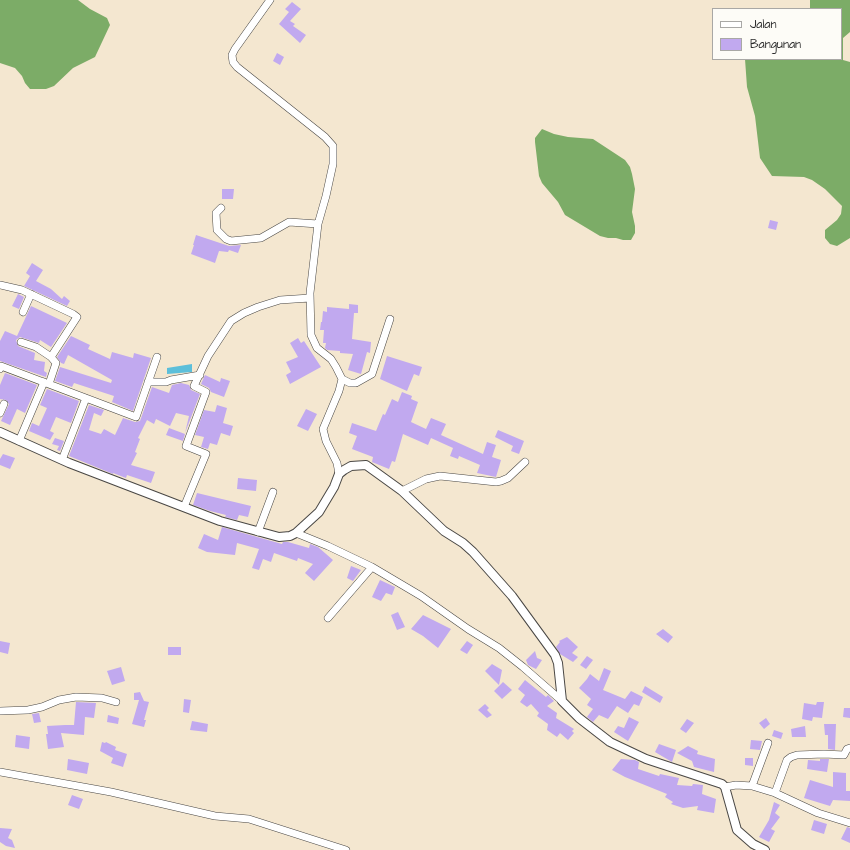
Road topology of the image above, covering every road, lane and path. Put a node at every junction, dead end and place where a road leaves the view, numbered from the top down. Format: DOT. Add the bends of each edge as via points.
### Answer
graph roads {
  1 [pos="270,0"];
  2 [pos="221,208"];
  3 [pos="318,224"];
  4 [pos="0,285"];
  5 [pos="31,294"];
  6 [pos="310,298"];
  7 [pos="23,312"];
  8 [pos="390,319"];
  9 [pos="21,342"];
  10 [pos="51,357"];
  11 [pos="157,357"];
  12 [pos="0,369"];
  13 [pos="200,375"];
  14 [pos="342,379"];
  15 [pos="148,382"];
  16 [pos="46,383"];
  17 [pos="86,398"];
  18 [pos="4,404"];
  19 [pos="0,413"];
  20 [pos="0,432"];
  21 [pos="19,441"];
  22 [pos="62,460"];
  23 [pos="524,462"];
  24 [pos="339,474"];
  25 [pos="402,491"];
  26 [pos="273,492"];
  27 [pos="184,507"];
  28 [pos="258,532"];
  29 [pos="296,533"];
  30 [pos="372,567"];
  31 [pos="328,618"];
  32 [pos="562,701"];
  33 [pos="116,702"];
  34 [pos="0,712"];
  35 [pos="768,744"];
  36 [pos="850,748"];
  37 [pos="0,772"];
  38 [pos="752,786"];
  39 [pos="725,787"];
  40 [pos="775,793"];
  41 [pos="850,822"];
  42 [pos="755,847"];
  43 [pos="346,850"];
  44 [pos="765,850"];
  1 -- 3 [label="street" via="235,49 232,55 233,62 333,146 333,164"];
  2 -- 3 [label="street" via="216,213 217,230 231,241 262,238 289,222"];
  3 -- 6 [label="street"];
  4 -- 5 [label="street"];
  5 -- 7 [label="street"];
  5 -- 10 [label="street" via="77,317"];
  6 -- 13 [label="street" via="280,300 244,313 231,321 208,356"];
  6 -- 14 [label="street" via="311,335 317,348 334,363"];
  8 -- 14 [label="street" via="372,374 356,383"];
  9 -- 10 [label="street" via="36,347"];
  10 -- 16 [label="street" via="56,363"];
  11 -- 15 [label="street"];
  12 -- 16 [label="street" via="1,366"];
  13 -- 15 [label="street" via="166,382"];
  13 -- 27 [label="street" via="194,386 206,392 186,446 206,454"];
  14 -- 24 [label="street" via="323,429"];
  15 -- 17 [label="street" via="136,417"];
  16 -- 17 [label="street"];
  16 -- 21 [label="street"];
  17 -- 22 [label="street"];
  18 -- 19 [label="street"];
  20 -- 21 [label="street"];
  21 -- 22 [label="street"];
  22 -- 27 [label="street"];
  23 -- 25 [label="street" via="508,478 501,481 440,476 426,479"];
  24 -- 25 [label="street" via="351,466 366,465"];
  24 -- 29 [label="street" via="319,512"];
  25 -- 32 [label="street" via="444,531 473,552 512,596 555,655"];
  26 -- 28 [label="street"];
  27 -- 28 [label="street"];
  28 -- 29 [label="street" via="279,537"];
  29 -- 30 [label="street"];
  30 -- 31 [label="street"];
  30 -- 32 [label="street" via="499,648"];
  32 -- 39 [label="street" via="610,742 646,759 718,782"];
  33 -- 34 [label="street" via="102,698 76,697 28,710"];
  35 -- 38 [label="street"];
  36 -- 40 [label="street" via="847,748 843,755 791,757 787,760"];
  37 -- 43 [label="street" via="111,792 215,816 249,819"];
  38 -- 39 [label="street"];
  38 -- 40 [label="street"];
  39 -- 42 [label="street" via="737,830"];
  40 -- 41 [label="street" via="818,812"];
  42 -- 44 [label="street"];
}
